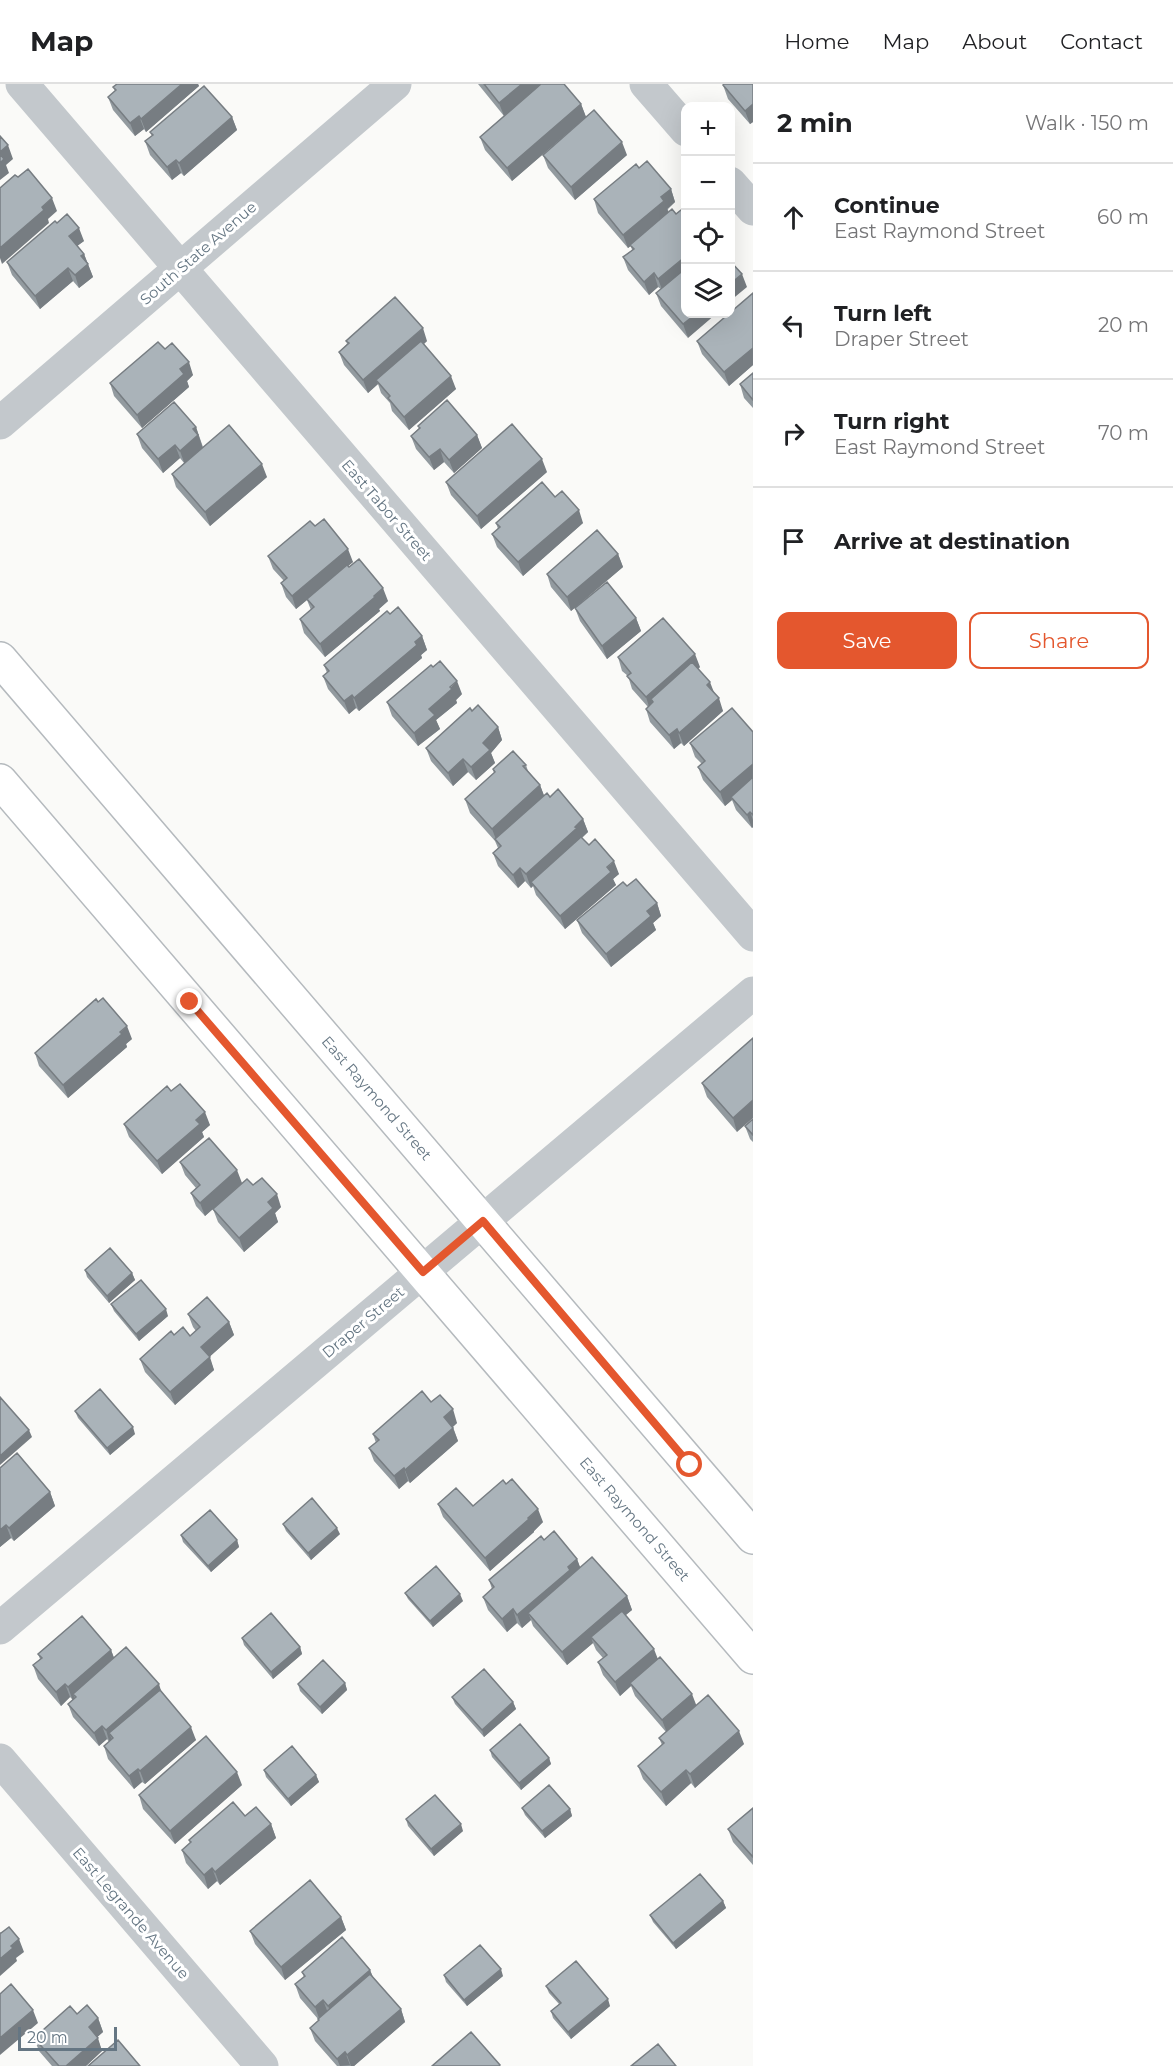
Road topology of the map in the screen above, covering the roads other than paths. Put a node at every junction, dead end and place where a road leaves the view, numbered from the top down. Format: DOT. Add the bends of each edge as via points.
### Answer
graph roads {
  1 [pos="22,84"];
  2 [pos="395,84"];
  3 [pos="646,84"];
  4 [pos="681,124"];
  5 [pos="735,189"];
  6 [pos="753,209"];
  7 [pos="180,269"];
  8 [pos="0,423"];
  9 [pos="0,659"];
  10 [pos="0,781"];
  11 [pos="753,935"];
  12 [pos="753,993"];
  13 [pos="483,1221"];
  14 [pos="423,1272"];
  15 [pos="753,1538"];
  16 [pos="0,1628"];
  17 [pos="753,1657"];
  18 [pos="0,1760"];
  19 [pos="262,2066"];
  1 -- 7 [label="street, East Tabor Street"];
  2 -- 7 [label="street, South State Avenue"];
  3 -- 4 [label="street"];
  5 -- 6 [label="street"];
  7 -- 8 [label="street, South State Avenue"];
  7 -- 11 [label="street, East Tabor Street"];
  9 -- 13 [label="main road, East Raymond Street"];
  10 -- 14 [label="main road, East Raymond Street"];
  12 -- 13 [label="street, Draper Street"];
  13 -- 14 [label="street, Draper Street"];
  13 -- 15 [label="main road, East Raymond Street"];
  14 -- 16 [label="street, Draper Street"];
  14 -- 17 [label="main road, East Raymond Street"];
  18 -- 19 [label="street, East Legrande Avenue"];
}
